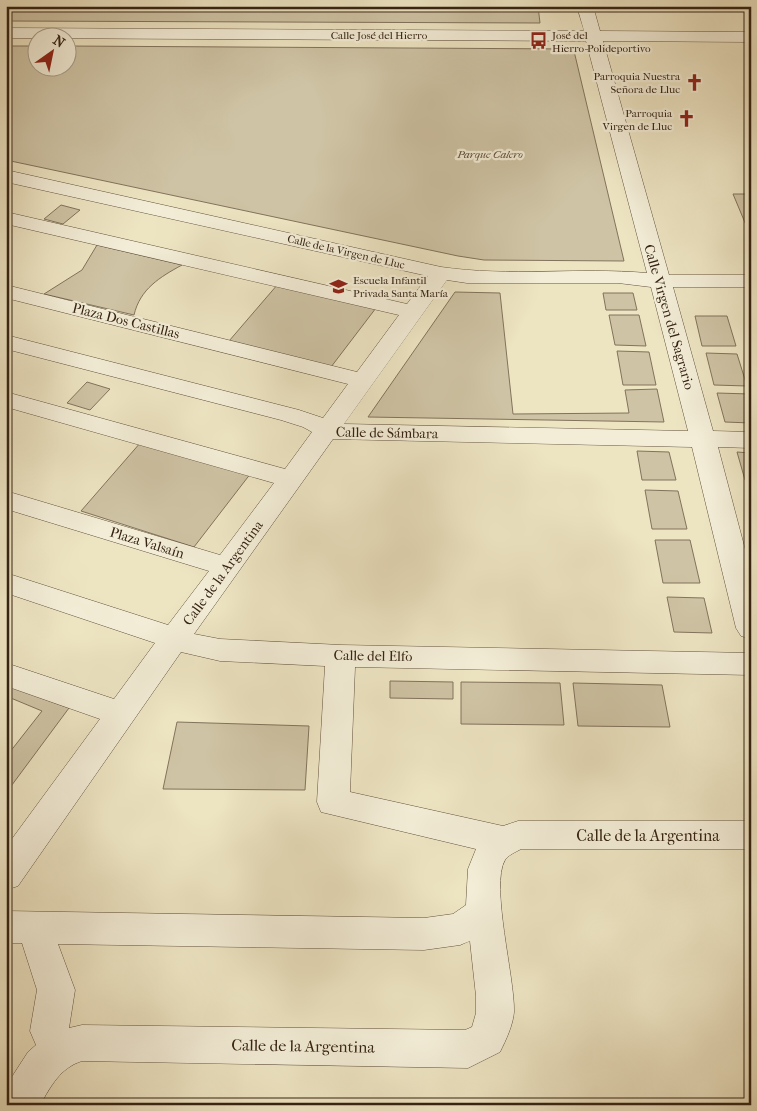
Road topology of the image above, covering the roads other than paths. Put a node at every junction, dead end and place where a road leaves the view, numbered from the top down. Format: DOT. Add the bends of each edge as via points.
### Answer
graph roads {
  1 [pos="586,6"];
  2 [pos="6,33"];
  3 [pos="593,36"];
  4 [pos="751,36"];
  5 [pos="6,176"];
  6 [pos="6,218"];
  7 [pos="441,273"];
  8 [pos="659,281"];
  9 [pos="751,281"];
  10 [pos="6,291"];
  11 [pos="413,312"];
  12 [pos="6,342"];
  13 [pos="364,381"];
  14 [pos="6,399"];
  15 [pos="327,431"];
  16 [pos="703,439"];
  17 [pos="751,440"];
  18 [pos="292,478"];
  19 [pos="6,500"];
  20 [pos="227,567"];
  21 [pos="6,583"];
  22 [pos="751,628"];
  23 [pos="174,638"];
  24 [pos="341,656"];
  25 [pos="751,664"];
  26 [pos="6,674"];
  27 [pos="121,714"];
  28 [pos="751,835"];
  29 [pos="505,840"];
  30 [pos="10,862"];
  31 [pos="485,912"];
  32 [pos="20,927"];
  33 [pos="60,1049"];
  34 [pos="17,1105"];
  1 -- 3 [label="street, Calle Virgen del Sagrario"];
  2 -- 3 [label="street, Calle José del Hierro"];
  3 -- 4 [label="street, Calle José del Hierro"];
  3 -- 8 [label="street, Calle Virgen del Sagrario"];
  5 -- 7 [label="street, Calle de la Virgen de Lluc"];
  6 -- 11 [label="street"];
  7 -- 8 [label="street, Calle de la Virgen de Lluc" via="467,277 618,277"];
  7 -- 11 [label="street, Calle de la Argentina"];
  8 -- 9 [label="street, Calle de la Virgen de Lluc"];
  8 -- 16 [label="street, Calle Virgen del Sagrario"];
  10 -- 13 [label="street, Plaza Dos Castillas"];
  11 -- 13 [label="street, Calle de la Argentina"];
  12 -- 15 [label="street, Calle de Sámbara" via="290,415"];
  13 -- 15 [label="street, Calle de la Argentina"];
  14 -- 18 [label="street"];
  15 -- 16 [label="street, Calle de Sámbara"];
  15 -- 18 [label="street, Calle de la Argentina"];
  16 -- 17 [label="street, Calle de Sámbara"];
  16 -- 22 [label="street, Calle Virgen del Sagrario"];
  18 -- 20 [label="street, Calle de la Argentina"];
  19 -- 20 [label="street, Plaza Valsaín"];
  20 -- 23 [label="street, Calle de la Argentina"];
  21 -- 23 [label="street, Calle del Elfo"];
  23 -- 24 [label="street, Calle del Elfo" via="220,650"];
  23 -- 27 [label="street, Calle de la Argentina"];
  24 -- 25 [label="street, Calle del Elfo"];
  24 -- 29 [label="street" via="333,802"];
  26 -- 27 [label="street"];
  27 -- 30 [label="street, Calle de la Argentina"];
  28 -- 29 [label="street, Calle de la Argentina" via="518,835"];
  29 -- 31 [label="street, Calle de la Argentina" via="491,853 485,875"];
  31 -- 32 [label="street" via="460,929 424,934"];
  31 -- 33 [label="street, Calle de la Argentina" via="495,1014 487,1039 468,1049 82,1043"];
  32 -- 33 [label="street" via="56,990 49,1031"];
  33 -- 34 [label="street, Calle de la Argentina" via="42,1065"];
}
